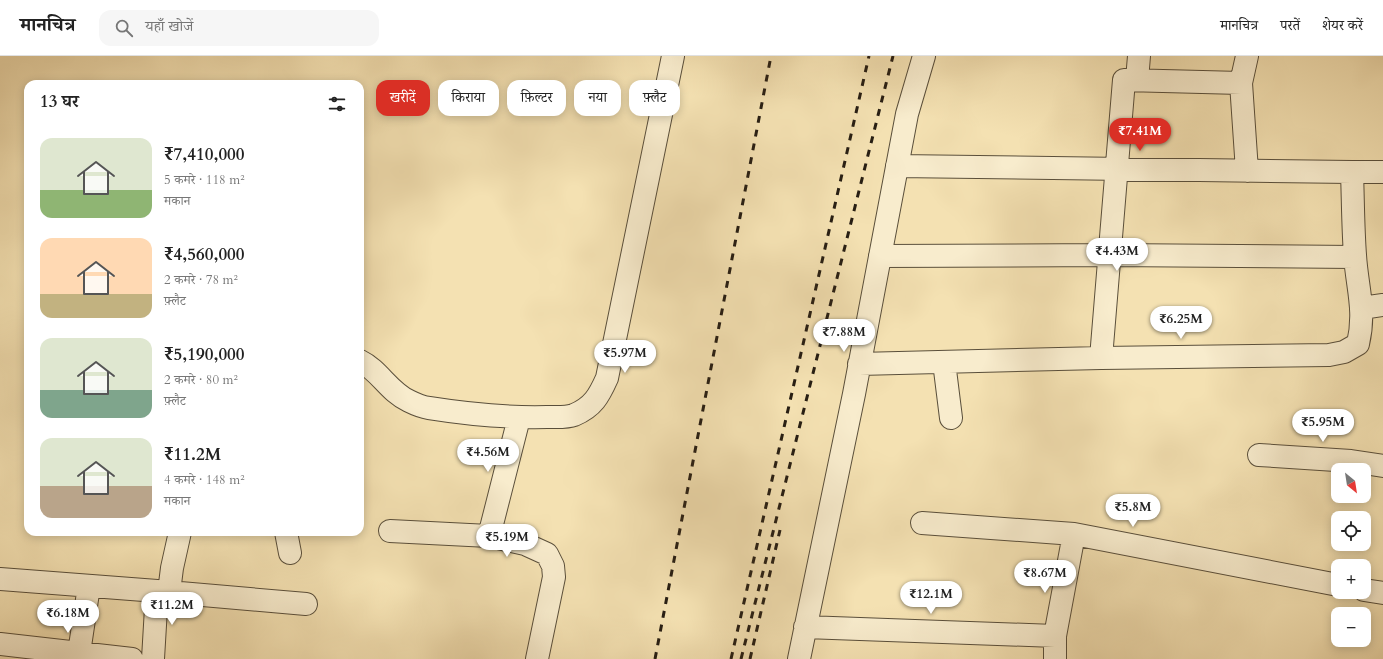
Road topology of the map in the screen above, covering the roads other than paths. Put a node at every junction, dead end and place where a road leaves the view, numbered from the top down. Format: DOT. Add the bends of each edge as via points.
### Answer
graph roads {
  1 [pos="673,56"];
  2 [pos="924,56"];
  3 [pos="1139,56"];
  4 [pos="1247,56"];
  5 [pos="1137,80"];
  6 [pos="1240,83"];
  7 [pos="897,166"];
  8 [pos="1116,169"];
  9 [pos="1248,171"];
  10 [pos="1352,172"];
  11 [pos="1383,172"];
  12 [pos="1110,255"];
  13 [pos="880,256"];
  14 [pos="1355,257"];
  15 [pos="1383,305"];
  16 [pos="1362,308"];
  17 [pos="1101,358"];
  18 [pos="944,362"];
  19 [pos="364,363"];
  20 [pos="859,364"];
  21 [pos="519,418"];
  22 [pos="951,418"];
  23 [pos="1259,456"];
  24 [pos="1383,466"];
  25 [pos="922,523"];
  26 [pos="390,531"];
  27 [pos="1074,534"];
  28 [pos="179,536"];
  29 [pos="287,536"];
  30 [pos="489,536"];
  31 [pos="290,553"];
  32 [pos="0,579"];
  33 [pos="1331,584"];
  34 [pos="89,586"];
  35 [pos="163,591"];
  36 [pos="1371,591"];
  37 [pos="1383,593"];
  38 [pos="306,604"];
  39 [pos="805,627"];
  40 [pos="1055,636"];
  41 [pos="0,644"];
  42 [pos="79,653"];
  43 [pos="132,659"];
  44 [pos="154,659"];
  45 [pos="537,659"];
  46 [pos="799,659"];
  47 [pos="1055,659"];
  1 -- 21 [label="street" via="607,378 599,396 588,407 573,415"];
  2 -- 7 [label="street" via="907,114"];
  3 -- 5 [label="street"];
  4 -- 6 [label="street"];
  5 -- 6 [label="street"];
  5 -- 8 [label="street" via="1124,80"];
  6 -- 9 [label="street"];
  7 -- 8 [label="street"];
  7 -- 13 [label="street"];
  8 -- 9 [label="street"];
  8 -- 12 [label="street"];
  9 -- 10 [label="street"];
  10 -- 11 [label="street"];
  10 -- 14 [label="street"];
  12 -- 13 [label="street"];
  12 -- 14 [label="street"];
  12 -- 17 [label="street"];
  13 -- 20 [label="street"];
  14 -- 16 [label="street"];
  15 -- 16 [label="street"];
  16 -- 17 [label="street" via="1358,344 1344,352 1329,355"];
  17 -- 18 [label="street"];
  18 -- 20 [label="street"];
  18 -- 22 [label="street"];
  19 -- 21 [label="street" via="394,392 427,408"];
  20 -- 39 [label="street"];
  21 -- 30 [label="street"];
  23 -- 24 [label="street" via="1351,461"];
  25 -- 27 [label="street"];
  26 -- 30 [label="street"];
  27 -- 33 [label="street"];
  27 -- 40 [label="street"];
  28 -- 35 [label="street" via="172,568"];
  29 -- 31 [label="street"];
  30 -- 45 [label="street" via="537,549 547,554 553,566 554,577"];
  32 -- 34 [label="street"];
  34 -- 35 [label="street"];
  34 -- 42 [label="street"];
  35 -- 38 [label="street"];
  35 -- 44 [label="street"];
  36 -- 37 [label="street"];
  39 -- 40 [label="street"];
  39 -- 46 [label="street"];
  40 -- 47 [label="street"];
  41 -- 42 [label="street"];
  42 -- 43 [label="street"];
}
